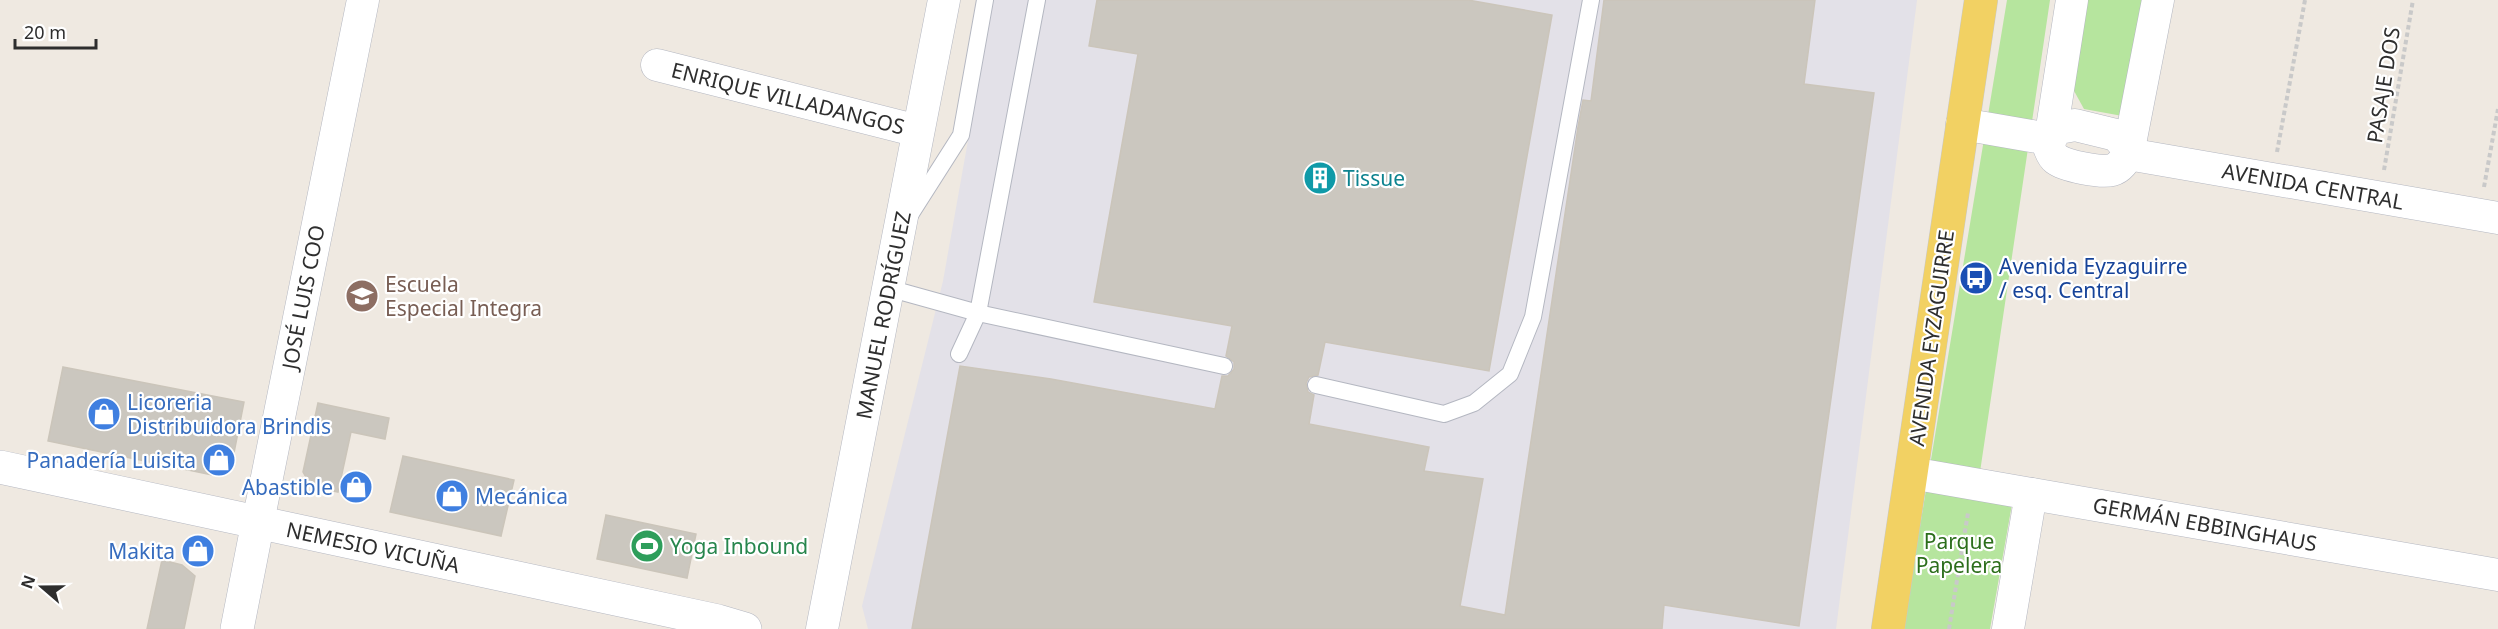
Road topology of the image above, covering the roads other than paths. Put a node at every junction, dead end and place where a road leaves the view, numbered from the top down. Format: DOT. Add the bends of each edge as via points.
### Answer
graph roads {
  1 [pos="363,0"];
  2 [pos="944,0"];
  3 [pos="985,0"];
  4 [pos="1037,0"];
  5 [pos="1591,0"];
  6 [pos="1981,0"];
  7 [pos="1996,0"];
  8 [pos="2072,0"];
  9 [pos="2158,0"];
  10 [pos="1974,47"];
  11 [pos="657,65"];
  12 [pos="1962,124"];
  13 [pos="918,131"];
  14 [pos="2049,140"];
  15 [pos="2128,154"];
  16 [pos="2490,206"];
  17 [pos="899,233"];
  18 [pos="888,288"];
  19 [pos="978,313"];
  20 [pos="958,354"];
  21 [pos="1224,366"];
  22 [pos="1316,385"];
  23 [pos="0,467"];
  24 [pos="1911,473"];
  25 [pos="2031,494"];
  26 [pos="258,522"];
  27 [pos="2498,575"];
  28 [pos="237,629"];
  29 [pos="745,629"];
  30 [pos="822,629"];
  31 [pos="1888,629"];
  32 [pos="2008,629"];
  1 -- 26 [label="street, JOSÉ LUIS COO"];
  2 -- 13 [label="street, MANUEL RODRÍGUEZ"];
  3 -- 17 [label="lane" via="961,135"];
  4 -- 19 [label="lane"];
  5 -- 22 [label="lane" via="1533,317 1510,374 1474,403 1444,414"];
  6 -- 10 [label="main road, AVENIDA EYZAGUIRRE"];
  7 -- 10 [label="main road, AVENIDA EYZAGUIRRE"];
  8 -- 14 [label="street"];
  9 -- 15 [label="street"];
  10 -- 12 [label="main road, AVENIDA EYZAGUIRRE"];
  11 -- 13 [label="street, ENRIQUE VILLADANGOS"];
  12 -- 14 [label="street"];
  12 -- 24 [label="main road, AVENIDA EYZAGUIRRE"];
  13 -- 17 [label="street, MANUEL RODRÍGUEZ"];
  14 -- 15 [label="street" via="2051,154 2070,165 2112,170"];
  15 -- 16 [label="street, AVENIDA CENTRAL"];
  17 -- 18 [label="street, MANUEL RODRÍGUEZ"];
  18 -- 19 [label="lane"];
  18 -- 30 [label="street, MANUEL RODRÍGUEZ"];
  19 -- 20 [label="lane"];
  19 -- 21 [label="lane"];
  23 -- 26 [label="street, NEMESIO VICUÑA"];
  24 -- 25 [label="street, GERMÁN EBBINGHAUS"];
  24 -- 31 [label="main road, AVENIDA EYZAGUIRRE"];
  25 -- 27 [label="street, GERMÁN EBBINGHAUS"];
  25 -- 32 [label="street"];
  26 -- 28 [label="street, JOSÉ LUIS COO"];
  26 -- 29 [label="street, NEMESIO VICUÑA"];
}
